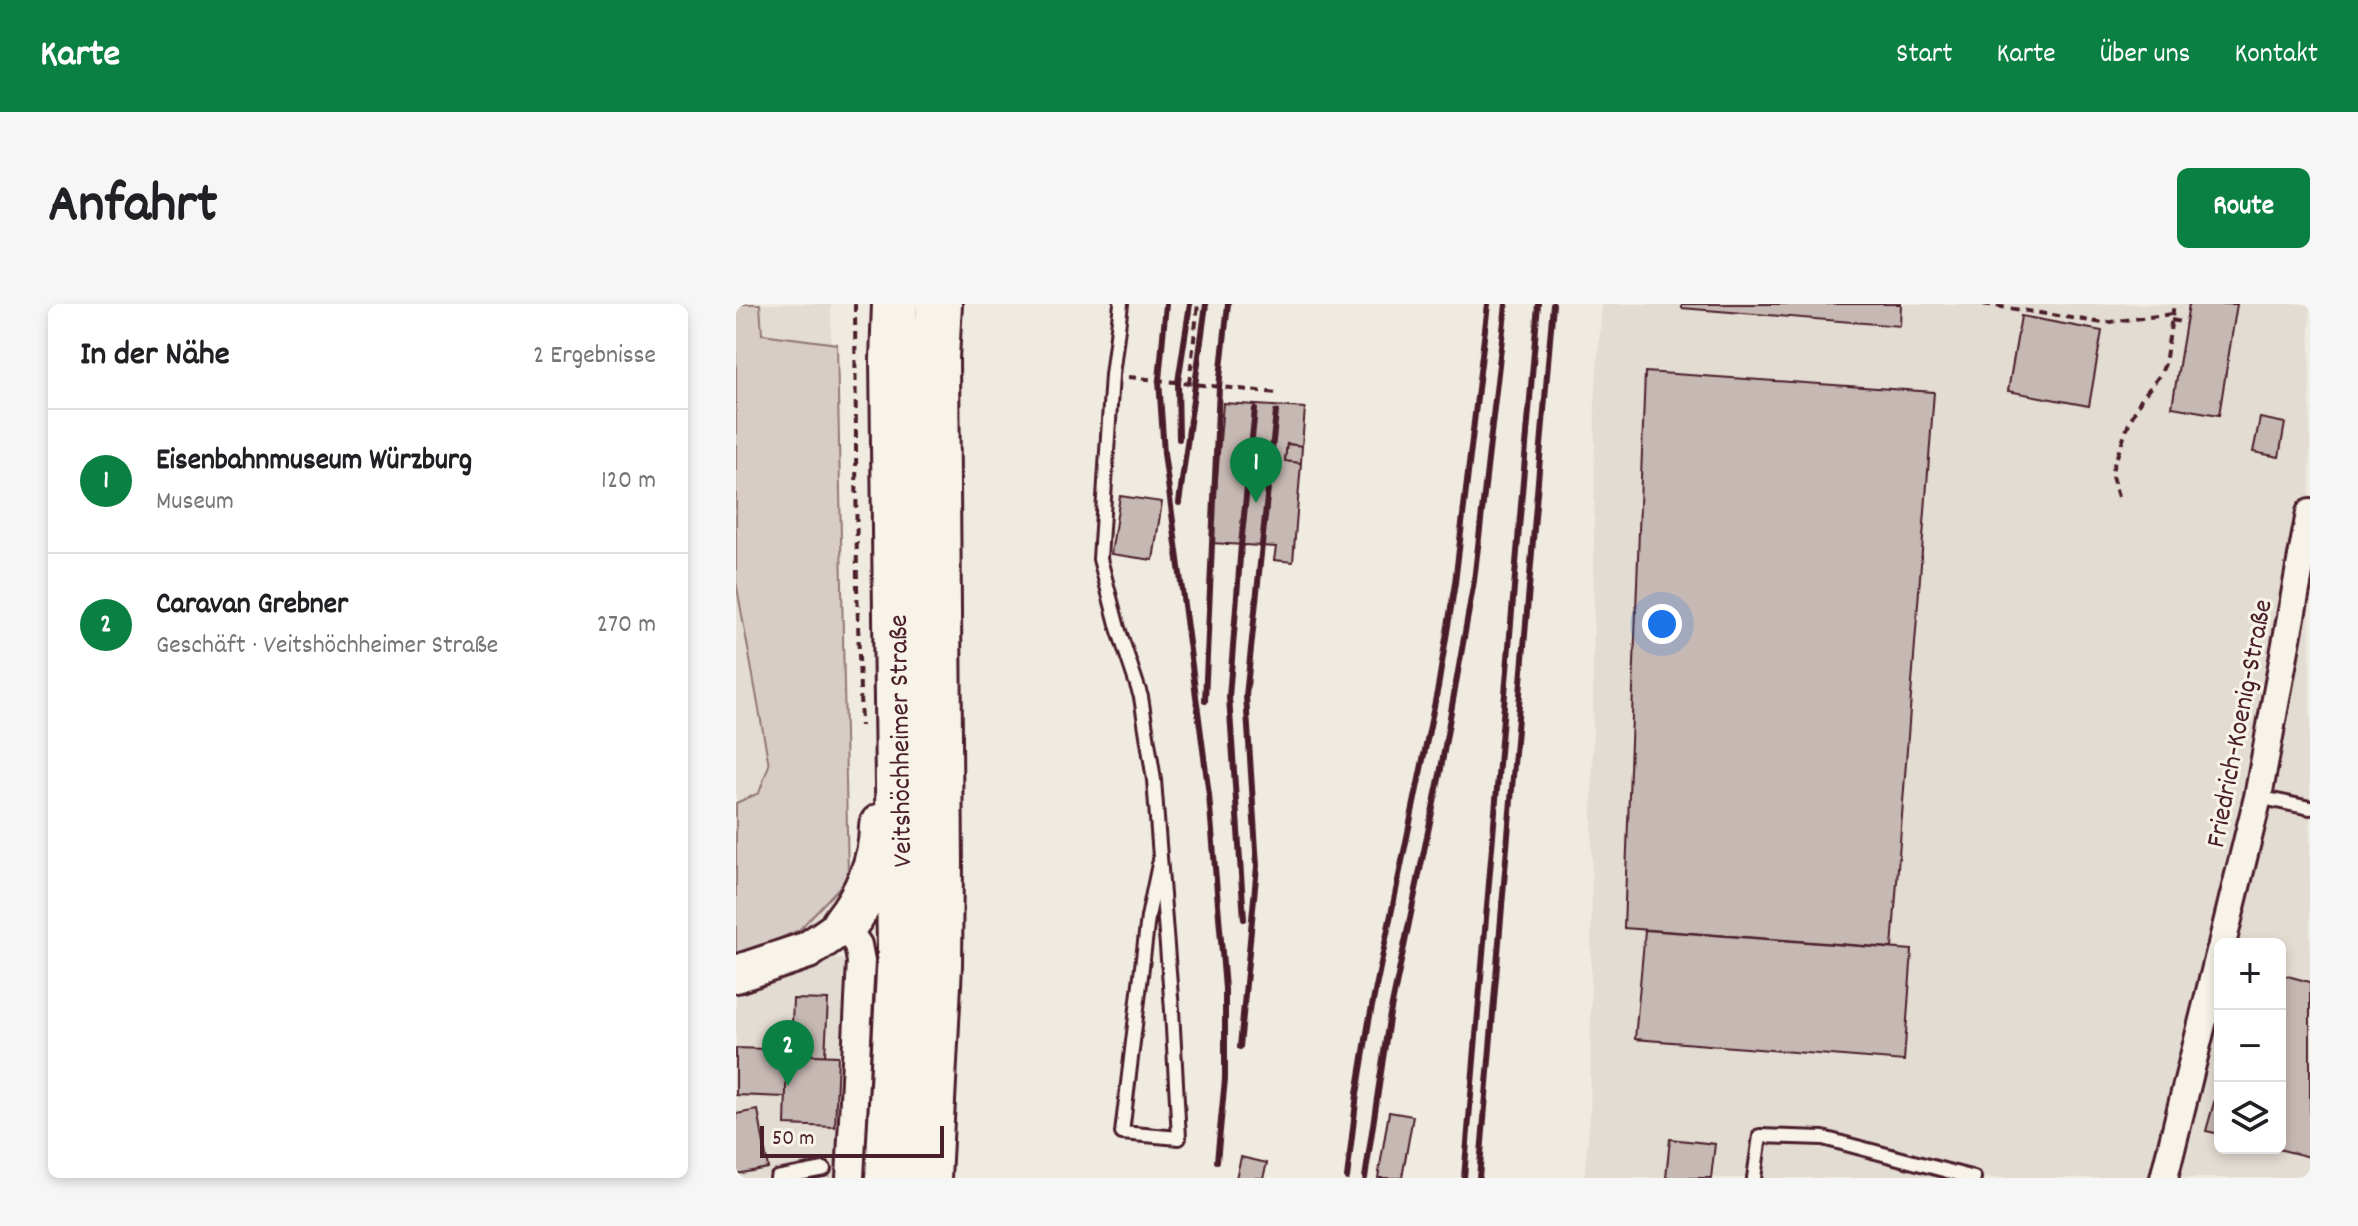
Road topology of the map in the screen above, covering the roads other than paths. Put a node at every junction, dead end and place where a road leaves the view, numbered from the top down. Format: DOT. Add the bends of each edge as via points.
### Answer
graph roads {
  1 [pos="895,304"];
  2 [pos="939,304"];
  3 [pos="1121,304"];
  4 [pos="2310,513"];
  5 [pos="900,725"];
  6 [pos="2258,797"];
  7 [pos="2310,808"];
  8 [pos="1159,864"];
  9 [pos="844,925"];
  10 [pos="2223,938"];
  11 [pos="736,974"];
  12 [pos="2214,975"];
  13 [pos="824,1169"];
  14 [pos="777,1178"];
  15 [pos="850,1178"];
  16 [pos="888,1178"];
  17 [pos="928,1178"];
  18 [pos="1754,1178"];
  19 [pos="1974,1178"];
  20 [pos="2164,1178"];
  1 -- 5 [label="highway, Veitshöchheimer Straße" via="878,654"];
  2 -- 5 [label="highway, Veitshöchheimer Straße"];
  3 -- 8 [label="lane" via="1100,559 1141,697 1154,780"];
  4 -- 6 [label="street, Friedrich-Koenig-Straße"];
  5 -- 9 [label="highway" via="880,749 882,835 874,869 865,895"];
  5 -- 16 [label="highway, Veitshöchheimer Straße" via="900,954"];
  5 -- 17 [label="highway, Veitshöchheimer Straße" via="940,798 939,965"];
  6 -- 7 [label="lane"];
  6 -- 10 [label="street, Friedrich-Koenig-Straße"];
  8 -- 8 [label="lane" via="1172,1010 1179,1138 1122,1133"];
  9 -- 11 [label="street" via="808,950"];
  9 -- 15 [label="street" via="858,945 861,961"];
  12 -- 20 [label="street"];
  13 -- 14 [label="lane"];
  18 -- 19 [label="lane" via="1760,1136 1823,1138"];
}
